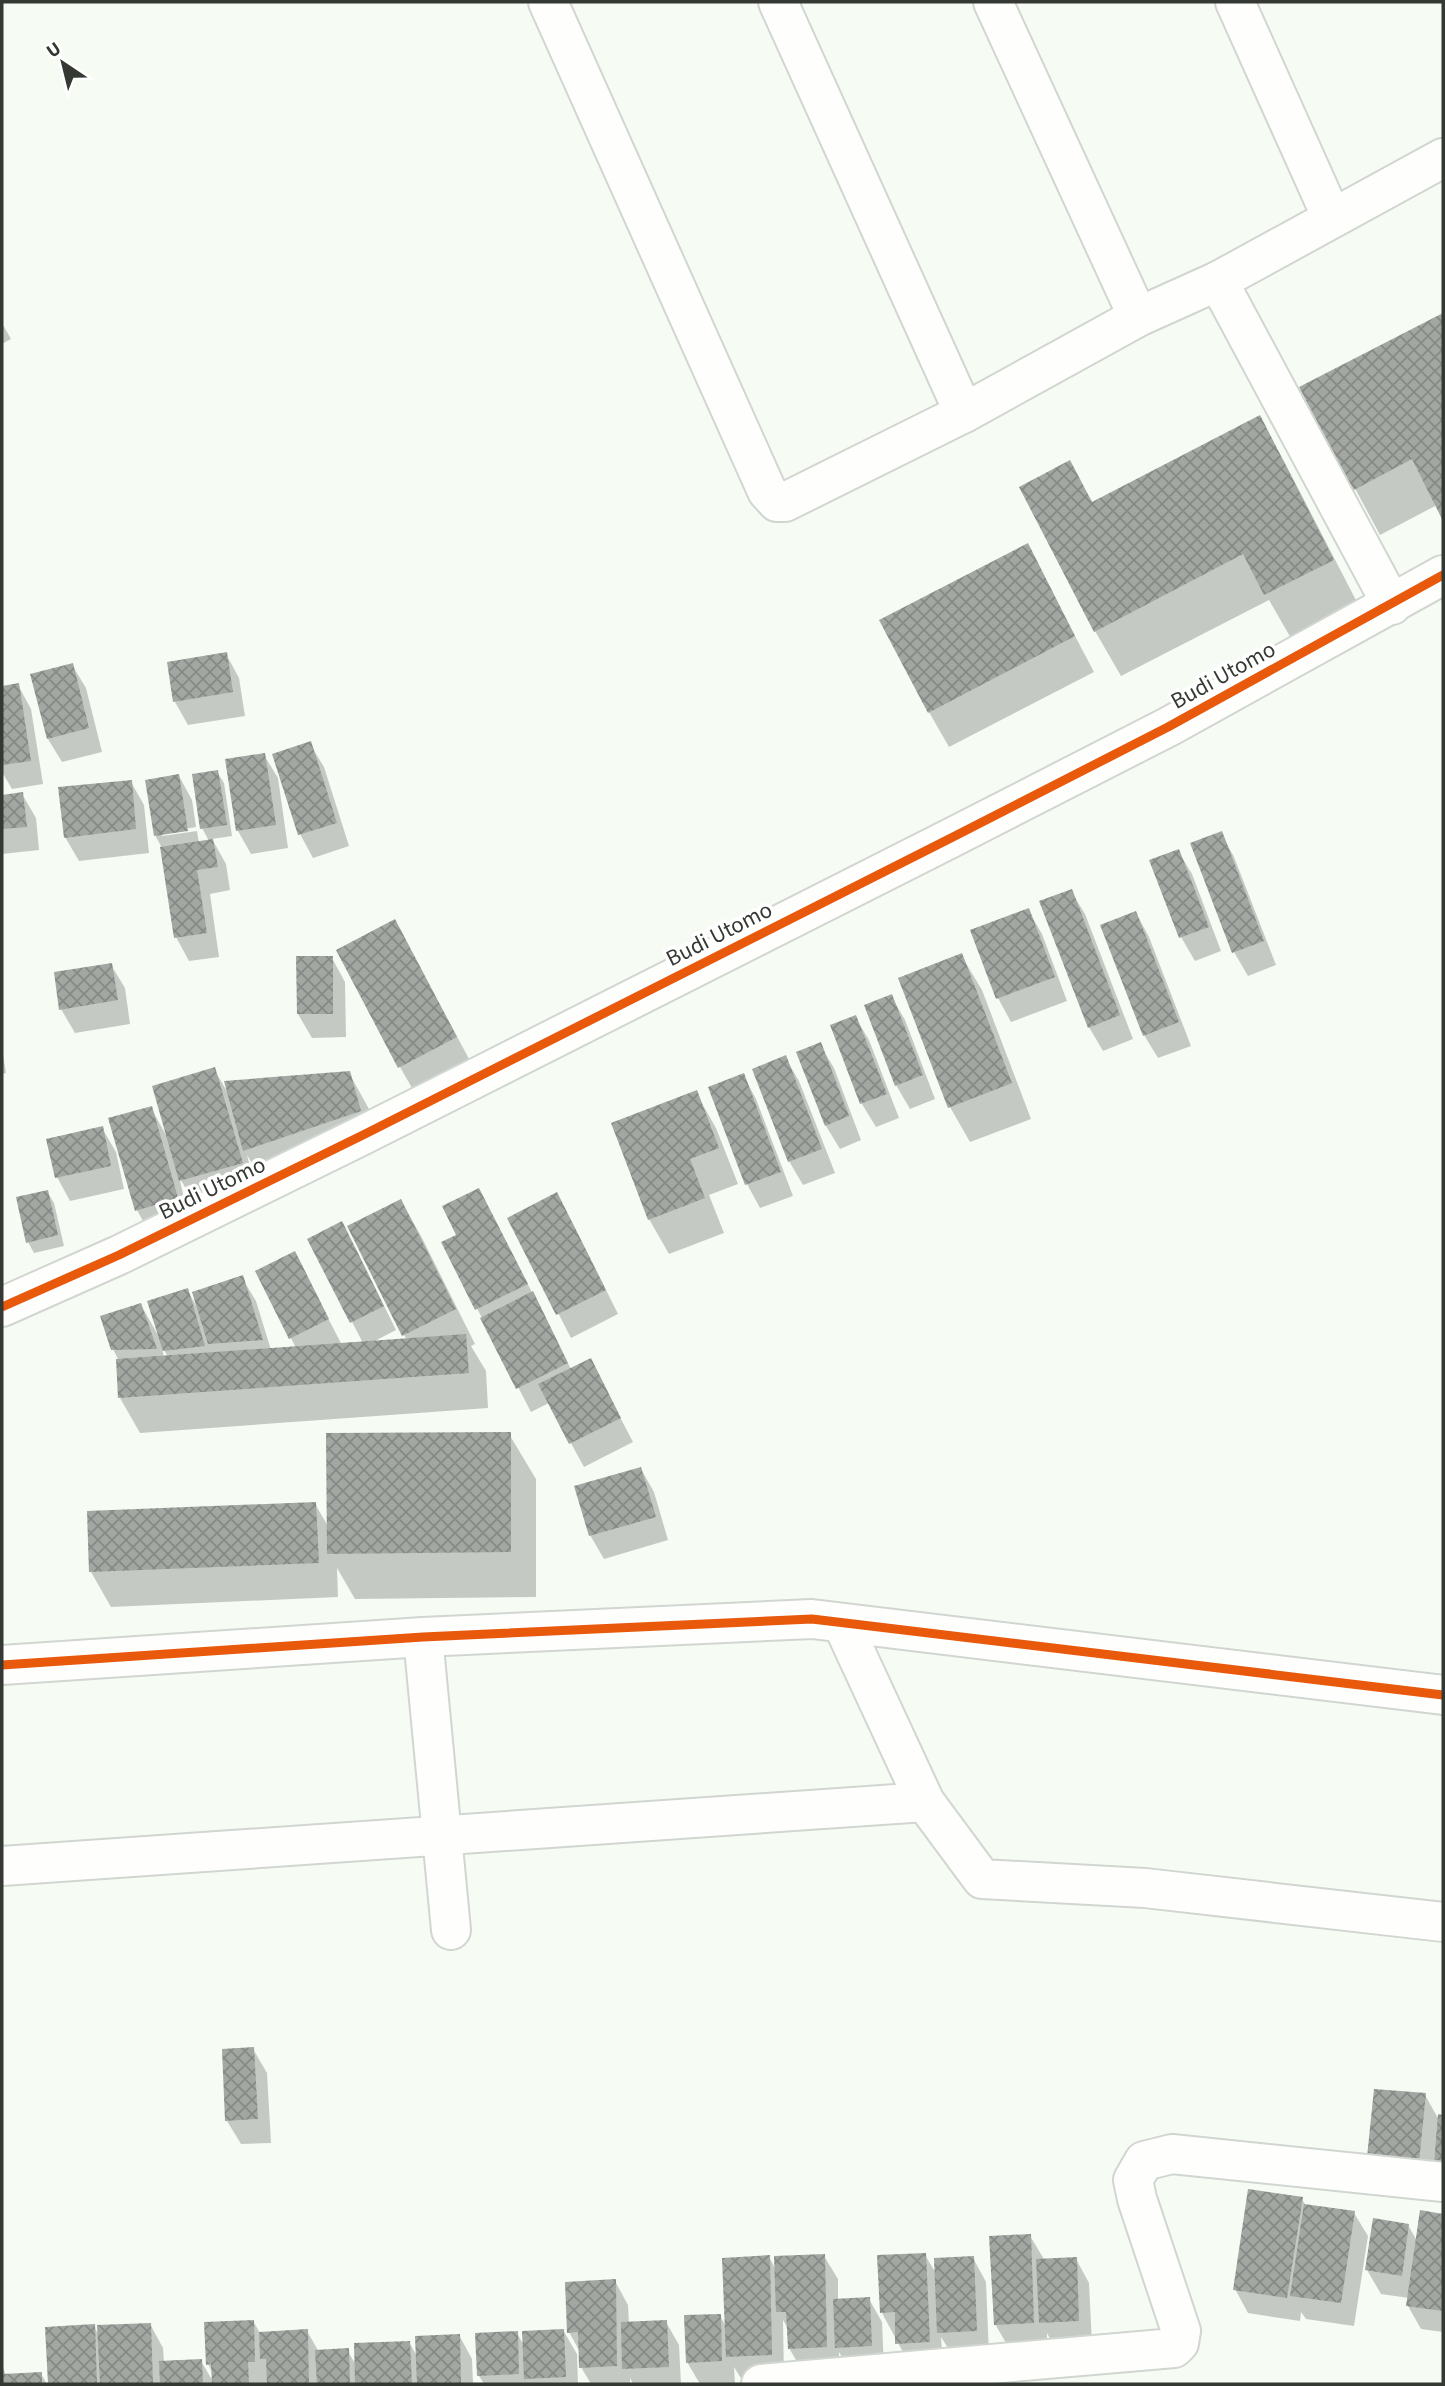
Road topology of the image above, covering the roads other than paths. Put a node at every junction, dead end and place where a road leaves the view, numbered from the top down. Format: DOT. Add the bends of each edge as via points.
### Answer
graph roads {
  1 [pos="548,2"];
  2 [pos="778,2"];
  3 [pos="993,2"];
  4 [pos="1235,2"];
  5 [pos="1443,158"];
  6 [pos="1332,218"];
  7 [pos="1218,281"];
  8 [pos="1138,317"];
  9 [pos="964,413"];
  10 [pos="1441,581"];
  11 [pos="1392,604"];
  12 [pos="2,1307"];
  13 [pos="842,1623"];
  14 [pos="423,1637"];
  15 [pos="2,1665"];
  16 [pos="1443,1695"];
  17 [pos="925,1802"];
  18 [pos="442,1837"];
  19 [pos="2,1866"];
  20 [pos="1443,1922"];
  21 [pos="451,1930"];
  22 [pos="1443,2182"];
  23 [pos="761,2384"];
  1 -- 9 [label="street" via="767,492 777,502"];
  2 -- 9 [label="street"];
  3 -- 8 [label="street"];
  4 -- 6 [label="street"];
  5 -- 6 [label="street"];
  6 -- 7 [label="street"];
  7 -- 8 [label="street"];
  7 -- 11 [label="street"];
  8 -- 9 [label="street"];
  10 -- 11 [label="street, Budi Utomo"];
  11 -- 12 [label="street, Budi Utomo" via="1156,733 424,1104 119,1255"];
  13 -- 14 [label="street" via="812,1619"];
  13 -- 16 [label="street"];
  13 -- 17 [label="street"];
  14 -- 15 [label="street"];
  14 -- 18 [label="street"];
  17 -- 18 [label="street"];
  17 -- 20 [label="street" via="982,1879 1145,1888"];
  18 -- 19 [label="street"];
  18 -- 21 [label="street"];
  22 -- 23 [label="street" via="1172,2154 1144,2161 1133,2180 1179,2324 1180,2338 1174,2348"];
}
